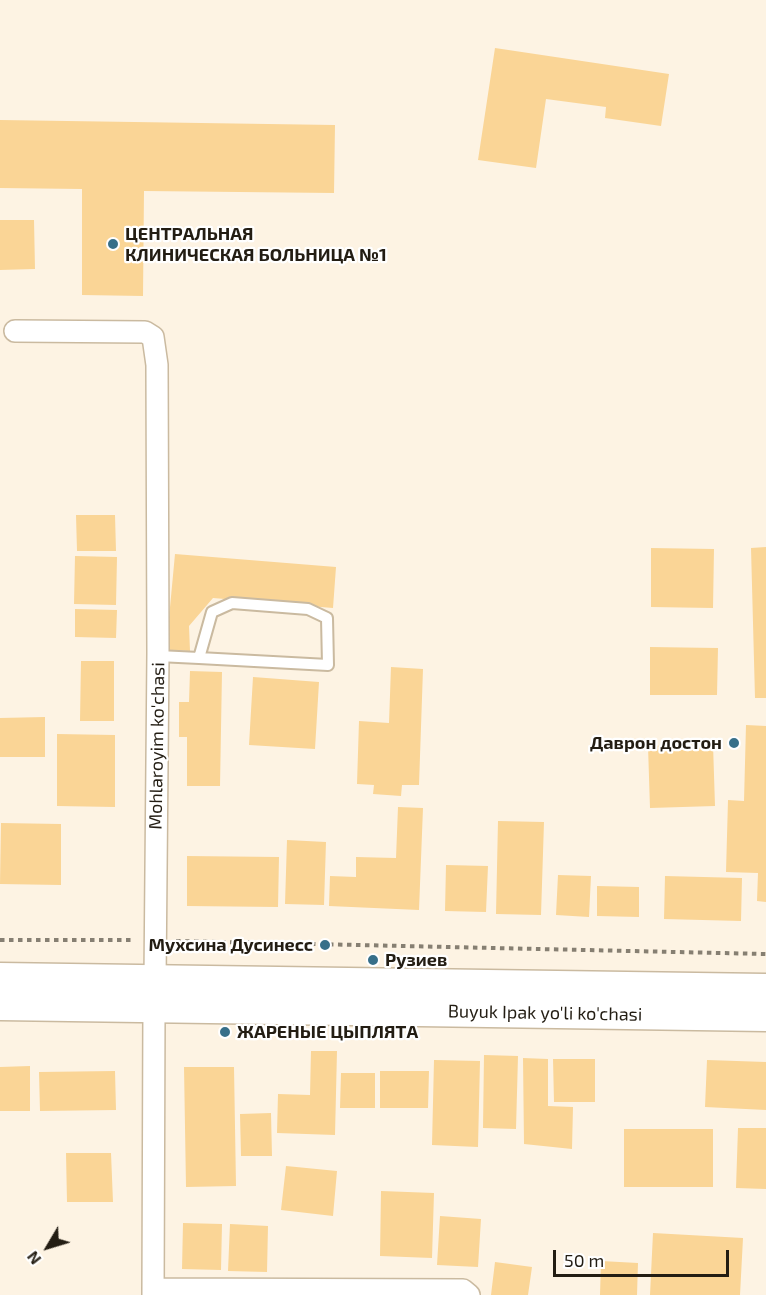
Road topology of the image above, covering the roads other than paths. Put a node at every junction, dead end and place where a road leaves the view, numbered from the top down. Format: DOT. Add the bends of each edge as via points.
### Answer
graph roads {
  1 [pos="15,331"];
  2 [pos="158,656"];
  3 [pos="199,658"];
  4 [pos="0,978"];
  5 [pos="766,989"];
  6 [pos="154,994"];
  7 [pos="0,1005"];
  8 [pos="766,1016"];
  9 [pos="153,1292"];
  10 [pos="469,1295"];
  1 -- 2 [label="street, Mohlaroyim ko'chasi" via="145,332 153,337 157,365"];
  2 -- 3 [label="lane"];
  2 -- 6 [label="street, Mohlaroyim ko'chasi"];
  3 -- 3 [label="lane" via="328,664 327,618 308,609 232,603 212,612"];
  4 -- 6 [label="main road, Buyuk Ipak yo'li ko'chasi"];
  5 -- 6 [label="main road, Buyuk Ipak yo'li ko'chasi"];
  6 -- 7 [label="main road, Buyuk Ipak yo'li ko'chasi"];
  6 -- 8 [label="main road, Buyuk Ipak yo'li ko'chasi"];
  6 -- 9 [label="street, Mohlaroyim ko'chasi"];
  9 -- 10 [label="street" via="463,1290"];
}
